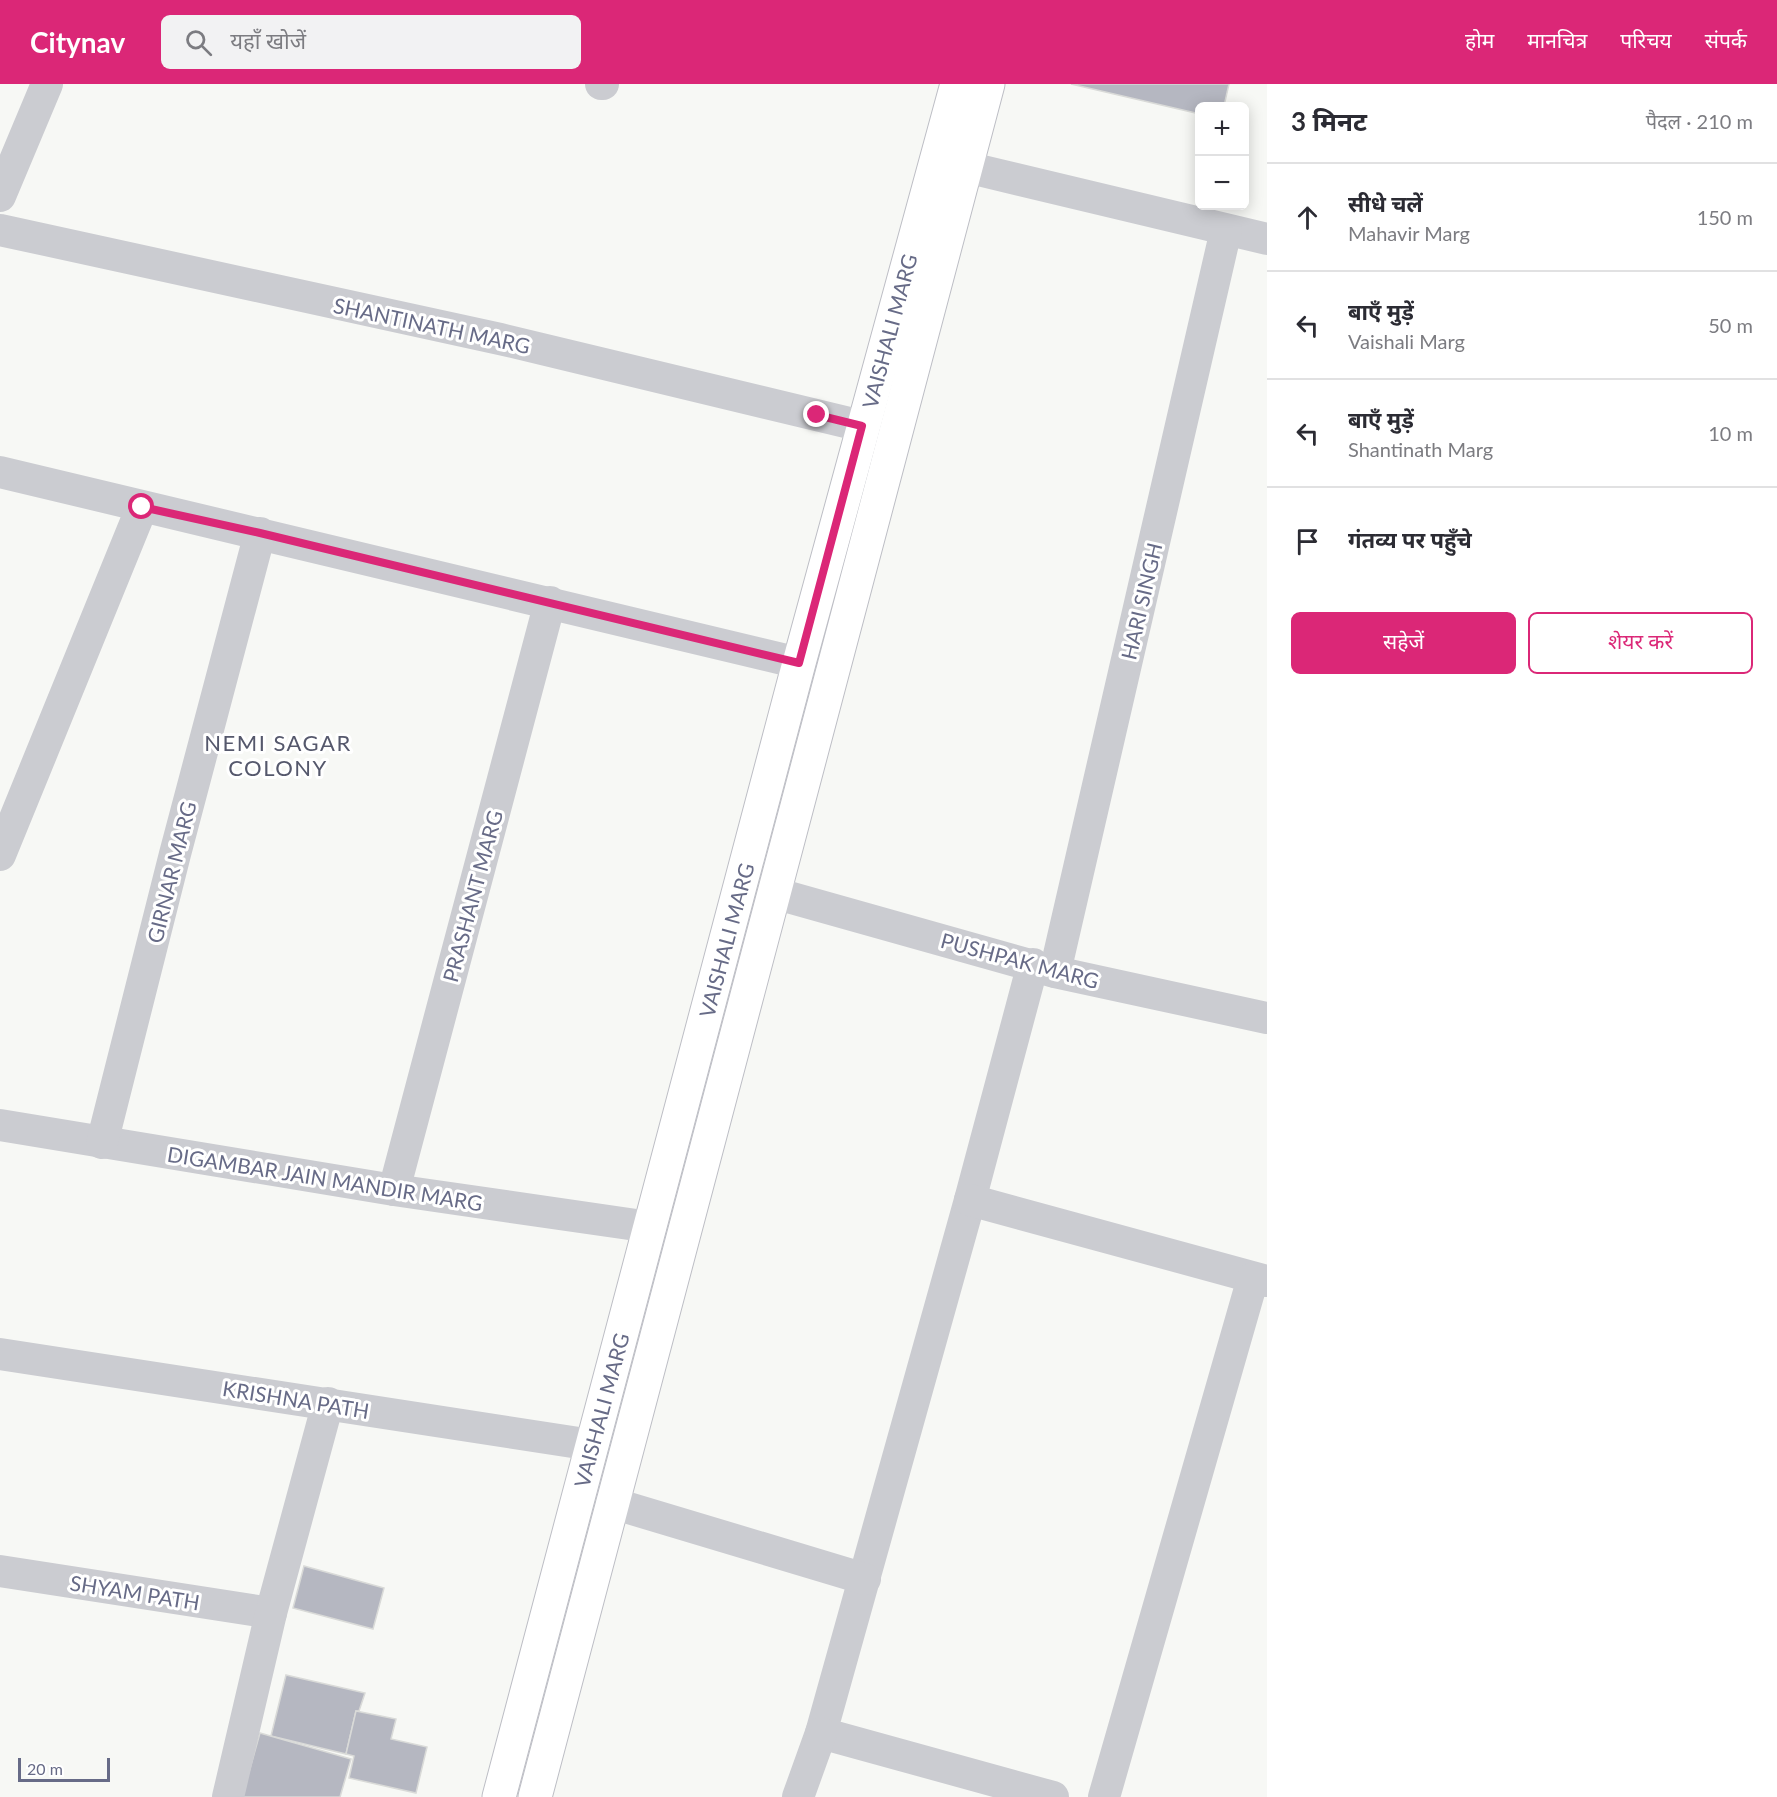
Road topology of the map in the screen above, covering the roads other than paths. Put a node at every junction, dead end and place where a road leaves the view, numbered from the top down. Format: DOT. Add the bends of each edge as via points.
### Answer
graph roads {
  1 [pos="46,84"];
  2 [pos="957,84"];
  3 [pos="988,84"];
  4 [pos="966,167"];
  5 [pos="0,196"];
  6 [pos="0,230"];
  7 [pos="1226,230"];
  8 [pos="1267,239"];
  9 [pos="862,426"];
  10 [pos="0,472"];
  11 [pos="142,507"];
  12 [pos="260,533"];
  13 [pos="550,602"];
  14 [pos="799,663"];
  15 [pos="0,855"];
  16 [pos="742,884"];
  17 [pos="774,893"];
  18 [pos="1044,968"];
  19 [pos="1267,1018"];
  20 [pos="0,1125"];
  21 [pos="102,1143"];
  22 [pos="394,1190"];
  23 [pos="970,1200"];
  24 [pos="650,1227"];
  25 [pos="1260,1280"];
  26 [pos="0,1354"];
  27 [pos="328,1403"];
  28 [pos="592,1445"];
  29 [pos="579,1494"];
  30 [pos="612,1503"];
  31 [pos="0,1571"];
  32 [pos="865,1579"];
  33 [pos="271,1613"];
  34 [pos="821,1733"];
  35 [pos="228,1797"];
  36 [pos="499,1797"];
  37 [pos="535,1797"];
  38 [pos="798,1797"];
  39 [pos="1053,1797"];
  40 [pos="1104,1797"];
  1 -- 5 [label="street"];
  2 -- 9 [label="street, VAISHALI MARG"];
  3 -- 4 [label="street, VAISHALI MARG"];
  4 -- 7 [label="street"];
  4 -- 17 [label="street, VAISHALI MARG"];
  6 -- 9 [label="street, SHANTINATH MARG" via="500,339"];
  7 -- 8 [label="street"];
  7 -- 18 [label="street, HARI SINGH"];
  9 -- 14 [label="street, VAISHALI MARG"];
  10 -- 11 [label="street"];
  11 -- 12 [label="street"];
  11 -- 15 [label="street"];
  12 -- 13 [label="street"];
  12 -- 21 [label="street, GIRNAR MARG"];
  13 -- 14 [label="street"];
  13 -- 22 [label="street, PRASHANT MARG"];
  14 -- 16 [label="street, VAISHALI MARG"];
  16 -- 17 [label="street"];
  16 -- 24 [label="street, VAISHALI MARG"];
  17 -- 18 [label="street, PUSHPAK MARG"];
  17 -- 30 [label="street, VAISHALI MARG"];
  18 -- 19 [label="street, PUSHPAK MARG"];
  18 -- 23 [label="street, HARI SINGH"];
  20 -- 21 [label="street, DIGAMBAR JAIN MANDIR MARG"];
  21 -- 22 [label="street, DIGAMBAR JAIN MANDIR MARG"];
  22 -- 24 [label="street, DIGAMBAR JAIN MANDIR MARG"];
  23 -- 25 [label="street"];
  23 -- 32 [label="street, HARI SINGH"];
  24 -- 28 [label="street, VAISHALI MARG"];
  25 -- 40 [label="street"];
  26 -- 27 [label="street, KRISHNA PATH"];
  27 -- 28 [label="street, KRISHNA PATH"];
  27 -- 33 [label="street"];
  28 -- 29 [label="street, VAISHALI MARG"];
  29 -- 30 [label="street"];
  29 -- 36 [label="street, VAISHALI MARG"];
  30 -- 32 [label="street"];
  30 -- 37 [label="street, VAISHALI MARG"];
  31 -- 33 [label="street, SHYAM PATH"];
  32 -- 34 [label="street, HARI SINGH"];
  33 -- 35 [label="street"];
  34 -- 38 [label="street, HARI SINGH"];
  34 -- 39 [label="street"];
}
